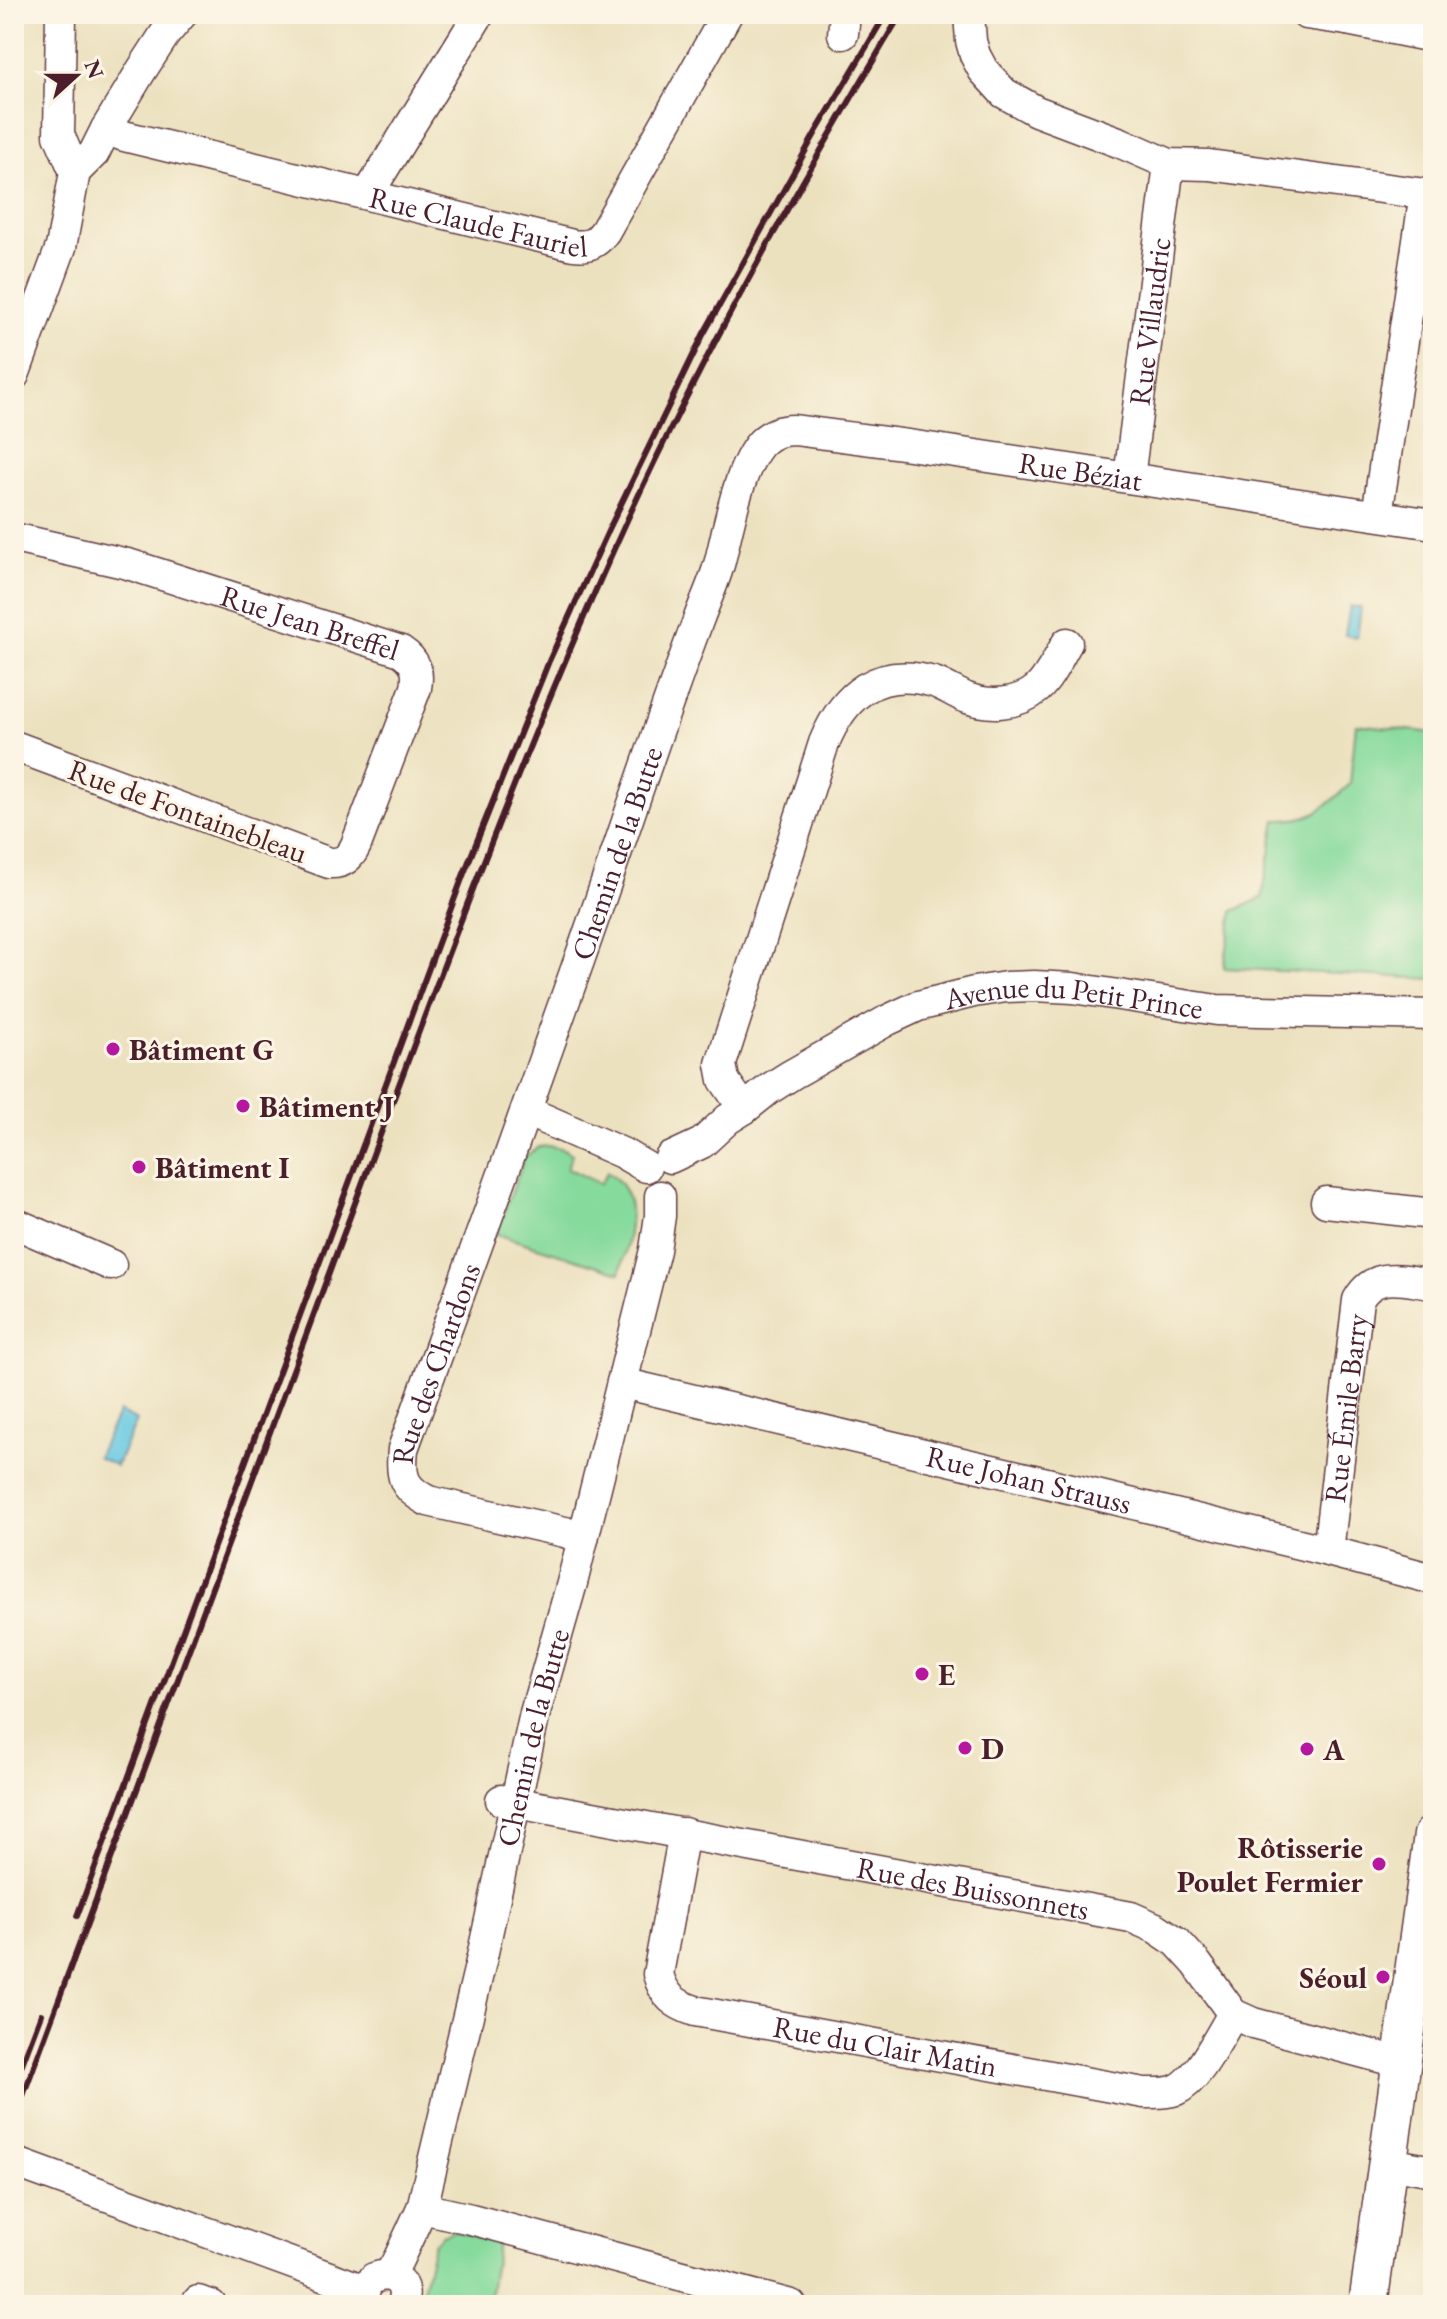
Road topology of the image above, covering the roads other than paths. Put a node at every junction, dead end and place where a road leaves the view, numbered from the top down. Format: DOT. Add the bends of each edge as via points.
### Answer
graph roads {
  1 [pos="61,14"];
  2 [pos="182,14"];
  3 [pos="479,14"];
  4 [pos="727,14"];
  5 [pos="969,14"];
  6 [pos="1306,14"];
  7 [pos="1347,17"];
  8 [pos="1433,37"];
  9 [pos="106,129"];
  10 [pos="1169,164"];
  11 [pos="75,172"];
  12 [pos="368,194"];
  13 [pos="1429,195"];
  14 [pos="14,375"];
  15 [pos="746,470"];
  16 [pos="1129,478"];
  17 [pos="1377,515"];
  18 [pos="1433,524"];
  19 [pos="14,538"];
  20 [pos="1067,643"];
  21 [pos="14,746"];
  22 [pos="356,845"];
  23 [pos="1433,1015"];
  24 [pos="744,1109"];
  25 [pos="526,1111"];
  26 [pos="665,1175"];
  27 [pos="1326,1202"];
  28 [pos="1433,1214"];
  29 [pos="14,1223"];
  30 [pos="111,1265"];
  31 [pos="1433,1284"];
  32 [pos="622,1383"];
  33 [pos="583,1539"];
  34 [pos="1328,1551"];
  35 [pos="1433,1579"];
  36 [pos="508,1802"];
  37 [pos="684,1833"];
  38 [pos="1433,1835"];
  39 [pos="1233,2014"];
  40 [pos="1402,2063"];
  41 [pos="14,2162"];
  42 [pos="1389,2163"];
  43 [pos="1433,2171"];
  44 [pos="422,2208"];
  45 [pos="374,2290"];
  46 [pos="197,2305"];
  47 [pos="211,2305"];
  48 [pos="402,2305"];
  49 [pos="791,2305"];
  50 [pos="1368,2305"];
  1 -- 11 [label="street" via="59,135"];
  2 -- 9 [label="street"];
  3 -- 12 [label="street"];
  4 -- 12 [label="street, Rue Claude Fauriel" via="605,231 591,245 573,245"];
  5 -- 10 [label="street" via="975,55 1004,93"];
  6 -- 7 [label="street"];
  7 -- 8 [label="street"];
  9 -- 11 [label="street" via="94,153"];
  9 -- 12 [label="street, Rue Claude Fauriel"];
  10 -- 13 [label="street"];
  10 -- 16 [label="street, Rue Villaudric"];
  11 -- 14 [label="street" via="61,247"];
  13 -- 17 [label="street"];
  15 -- 16 [label="street, Rue Béziat" via="771,434 794,430"];
  15 -- 25 [label="street, Chemin de la Butte" via="719,563"];
  16 -- 17 [label="street, Rue Béziat"];
  17 -- 18 [label="street, Rue Béziat"];
  19 -- 22 [label="street, Rue Jean Breffel" via="128,564 410,657 416,666 416,688"];
  20 -- 24 [label="street" via="1036,689 1019,699 982,702 934,682 894,678 874,683 844,705 824,743 721,1064 724,1080"];
  21 -- 22 [label="street, Rue de Fontainebleau" via="329,863 346,860"];
  23 -- 24 [label="street, Avenue du Petit Prince" via="1217,1010 1073,988 1006,987 918,1006 791,1075"];
  24 -- 26 [label="street, Avenue du Petit Prince" via="682,1155"];
  25 -- 26 [label="street"];
  25 -- 33 [label="street, Rue des Chardons" via="401,1466 408,1487 428,1501"];
  26 -- 32 [label="street, Chemin de la Butte" via="655,1250"];
  27 -- 28 [label="street"];
  29 -- 30 [label="street"];
  31 -- 34 [label="street, Rue Émile Barry" via="1387,1279 1374,1282 1358,1300"];
  32 -- 33 [label="street, Chemin de la Butte"];
  32 -- 34 [label="street, Rue Johan Strauss"];
  33 -- 36 [label="street, Chemin de la Butte"];
  34 -- 35 [label="street, Rue Johan Strauss"];
  36 -- 37 [label="street, Rue des Buissonnets"];
  36 -- 44 [label="street, Chemin de la Butte" via="479,1971"];
  37 -- 39 [label="street, Rue des Buissonnets" via="1131,1917 1177,1942"];
  37 -- 39 [label="street, Rue du Clair Matin" via="658,1974 667,1996 695,2011 1160,2094 1195,2075"];
  38 -- 40 [label="main road"];
  39 -- 40 [label="street"];
  40 -- 42 [label="main road"];
  41 -- 45 [label="street"];
  42 -- 43 [label="street"];
  42 -- 50 [label="main road"];
  44 -- 45 [label="street, Chemin de la Butte" via="402,2253"];
  44 -- 49 [label="street"];
  45 -- 48 [label="street" via="397,2278 404,2288"];
  46 -- 47 [label="street"];
}
